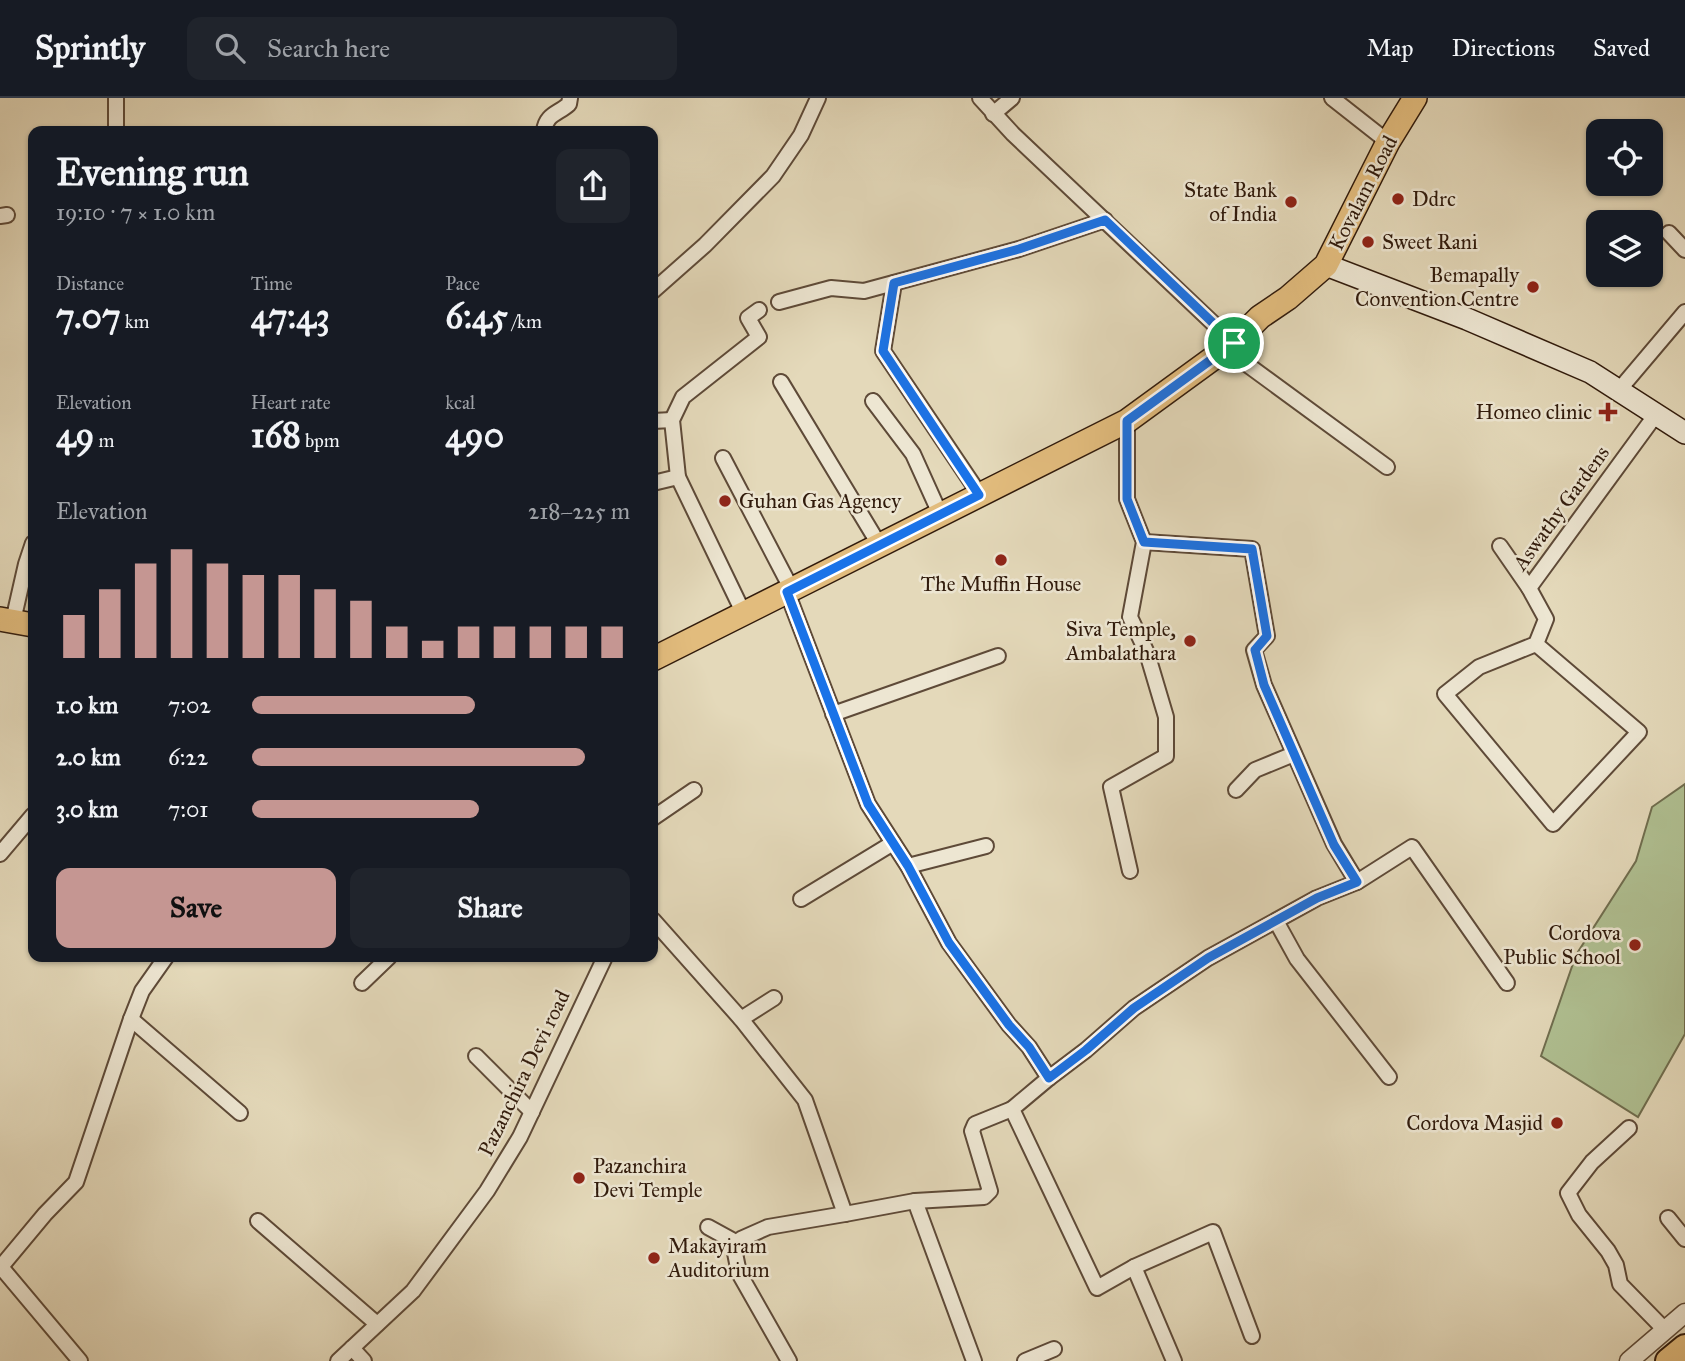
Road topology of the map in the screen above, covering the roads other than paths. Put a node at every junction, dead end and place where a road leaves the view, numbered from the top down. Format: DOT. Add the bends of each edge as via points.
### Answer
graph roads {
  1 [pos="116,98"];
  2 [pos="570,98"];
  3 [pos="818,98"];
  4 [pos="980,98"];
  5 [pos="1012,98"];
  6 [pos="1332,98"];
  7 [pos="1415,98"];
  8 [pos="993,114"];
  9 [pos="116,126"];
  10 [pos="546,126"];
  11 [pos="1388,142"];
  12 [pos="1105,220"];
  13 [pos="1669,233"];
  14 [pos="1685,250"];
  15 [pos="1326,265"];
  16 [pos="894,283"];
  17 [pos="658,284"];
  18 [pos="779,302"];
  19 [pos="759,310"];
  20 [pos="1685,312"];
  21 [pos="1230,346"];
  22 [pos="780,382"];
  23 [pos="1619,390"];
  24 [pos="873,401"];
  25 [pos="1657,413"];
  26 [pos="658,421"];
  27 [pos="672,421"];
  28 [pos="1127,421"];
  29 [pos="1683,427"];
  30 [pos="723,458"];
  31 [pos="1387,467"];
  32 [pos="678,477"];
  33 [pos="658,482"];
  34 [pos="979,495"];
  35 [pos="941,516"];
  36 [pos="1144,542"];
  37 [pos="880,546"];
  38 [pos="1500,547"];
  39 [pos="28,558"];
  40 [pos="1529,588"];
  41 [pos="789,591"];
  42 [pos="744,614"];
  43 [pos="15,622"];
  44 [pos="1536,644"];
  45 [pos="998,656"];
  46 [pos="658,657"];
  47 [pos="833,714"];
  48 [pos="1294,754"];
  49 [pos="694,790"];
  50 [pos="1236,790"];
  51 [pos="658,815"];
  52 [pos="28,821"];
  53 [pos="893,843"];
  54 [pos="986,846"];
  55 [pos="0,854"];
  56 [pos="908,866"];
  57 [pos="1130,871"];
  58 [pos="1357,882"];
  59 [pos="800,899"];
  60 [pos="1276,920"];
  61 [pos="658,926"];
  62 [pos="162,962"];
  63 [pos="384,962"];
  64 [pos="603,962"];
  65 [pos="362,983"];
  66 [pos="1507,983"];
  67 [pos="774,998"];
  68 [pos="131,1019"];
  69 [pos="741,1019"];
  70 [pos="477,1056"];
  71 [pos="1389,1077"];
  72 [pos="1049,1078"];
  73 [pos="1012,1109"];
  74 [pos="532,1112"];
  75 [pos="240,1113"];
  76 [pos="1629,1128"];
  77 [pos="915,1201"];
  78 [pos="845,1214"];
  79 [pos="1668,1218"];
  80 [pos="258,1222"];
  81 [pos="708,1227"];
  82 [pos="1685,1239"];
  83 [pos="739,1244"];
  84 [pos="0,1267"];
  85 [pos="1134,1267"];
  86 [pos="1685,1312"];
  87 [pos="377,1324"];
  88 [pos="1665,1331"];
  89 [pos="1252,1336"];
  90 [pos="1685,1347"];
  91 [pos="352,1348"];
  92 [pos="1054,1349"];
  93 [pos="80,1361"];
  94 [pos="338,1361"];
  95 [pos="364,1361"];
  96 [pos="789,1361"];
  97 [pos="974,1361"];
  98 [pos="1025,1361"];
  99 [pos="1174,1361"];
  100 [pos="1629,1361"];
  101 [pos="1668,1361"];
  1 -- 9 [label="street"];
  2 -- 10 [label="street"];
  3 -- 17 [label="street" via="802,135 773,176 705,245"];
  4 -- 8 [label="street"];
  5 -- 8 [label="street"];
  6 -- 11 [label="street"];
  7 -- 11 [label="main road, Kovalam Road"];
  8 -- 12 [label="street"];
  11 -- 15 [label="main road, Kovalam Road"];
  12 -- 16 [label="street"];
  12 -- 21 [label="street"];
  13 -- 14 [label="street"];
  15 -- 21 [label="main road, Kovalam Road"];
  15 -- 23 [label="main road" via="1467,319 1590,372"];
  16 -- 18 [label="street" via="864,291 831,288"];
  16 -- 34 [label="street" via="883,351"];
  19 -- 27 [label="street" via="748,318 759,337 683,397"];
  20 -- 23 [label="street"];
  21 -- 28 [label="main road, Kovalam Road"];
  21 -- 31 [label="street"];
  22 -- 37 [label="street"];
  23 -- 25 [label="main road"];
  24 -- 35 [label="street" via="913,454"];
  25 -- 29 [label="main road"];
  25 -- 40 [label="street, Aswathy Gardens"];
  26 -- 27 [label="street"];
  27 -- 32 [label="street"];
  28 -- 34 [label="main road, Kovalam Road"];
  28 -- 36 [label="street" via="1127,499"];
  30 -- 41 [label="street"];
  32 -- 33 [label="street"];
  32 -- 42 [label="street"];
  34 -- 35 [label="main road, Kovalam Road"];
  35 -- 37 [label="main road, Kovalam Road"];
  36 -- 48 [label="street" via="1252,549 1267,636 1255,650 1256,658"];
  36 -- 57 [label="street" via="1130,617 1147,653 1166,718 1166,756 1111,787"];
  37 -- 41 [label="main road, Kovalam Road"];
  38 -- 40 [label="street, Aswathy Gardens"];
  39 -- 43 [label="street"];
  40 -- 44 [label="street" via="1546,619"];
  41 -- 42 [label="main road, Kovalam Road"];
  41 -- 47 [label="street"];
  42 -- 46 [label="main road, Kovalam Road"];
  44 -- 44 [label="street" via="1639,732 1553,824 1445,694 1479,667"];
  45 -- 47 [label="street"];
  47 -- 53 [label="street" via="868,804"];
  48 -- 50 [label="street" via="1255,770"];
  48 -- 58 [label="street" via="1334,845"];
  49 -- 51 [label="street"];
  52 -- 55 [label="street"];
  53 -- 56 [label="street"];
  53 -- 59 [label="street"];
  54 -- 56 [label="street"];
  56 -- 72 [label="street" via="949,943"];
  58 -- 60 [label="street"];
  58 -- 66 [label="street" via="1412,847"];
  60 -- 71 [label="street" via="1297,959"];
  60 -- 72 [label="street" via="1208,958 1134,1008"];
  61 -- 69 [label="street"];
  62 -- 68 [label="street" via="142,991"];
  63 -- 65 [label="street"];
  64 -- 74 [label="street, Pazanchira Devi road"];
  67 -- 69 [label="street"];
  68 -- 75 [label="street"];
  68 -- 84 [label="street" via="76,1182"];
  69 -- 78 [label="street" via="805,1100"];
  70 -- 74 [label="street"];
  72 -- 73 [label="street"];
  73 -- 77 [label="street" via="975,1124 972,1131 990,1191 984,1197"];
  73 -- 85 [label="street" via="1097,1288"];
  74 -- 87 [label="street, Pazanchira Devi road" via="487,1191 413,1291"];
  76 -- 88 [label="street" via="1568,1193 1616,1265 1620,1284"];
  77 -- 78 [label="street"];
  77 -- 97 [label="street"];
  78 -- 83 [label="street" via="768,1227"];
  79 -- 82 [label="street"];
  80 -- 87 [label="street"];
  81 -- 83 [label="street"];
  83 -- 96 [label="street" via="735,1253 739,1273"];
  84 -- 93 [label="street"];
  85 -- 89 [label="street" via="1213,1232"];
  85 -- 99 [label="street"];
  86 -- 88 [label="street"];
  87 -- 91 [label="street, Pazanchira Devi road"];
  88 -- 100 [label="street"];
  90 -- 101 [label="highway"];
  91 -- 94 [label="street, Pazanchira Devi road"];
  91 -- 95 [label="street"];
  92 -- 98 [label="street"];
}
